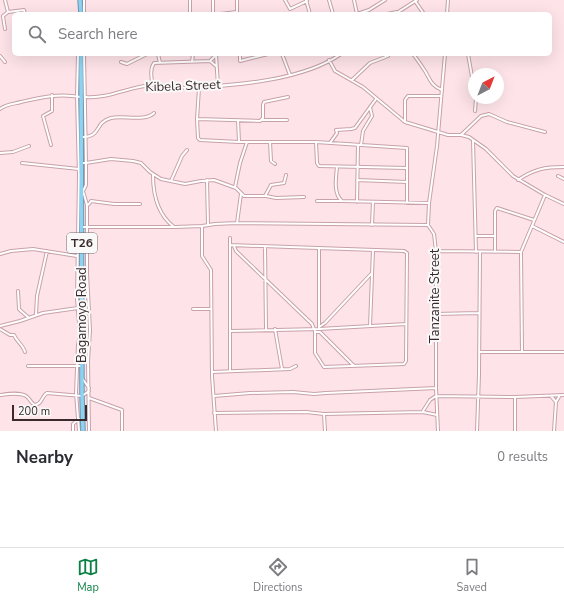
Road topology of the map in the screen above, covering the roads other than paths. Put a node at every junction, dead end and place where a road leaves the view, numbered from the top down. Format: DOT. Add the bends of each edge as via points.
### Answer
graph roads {
  1 [pos="5,0"];
  2 [pos="82,0"];
  3 [pos="190,0"];
  4 [pos="213,0"];
  5 [pos="237,0"];
  6 [pos="285,0"];
  7 [pos="329,0"];
  8 [pos="354,0"];
  9 [pos="386,0"];
  10 [pos="448,0"];
  11 [pos="307,1"];
  12 [pos="416,1"];
  13 [pos="400,11"];
  14 [pos="8,12"];
  15 [pos="25,12"];
  16 [pos="82,12"];
  17 [pos="190,12"];
  18 [pos="213,12"];
  19 [pos="237,12"];
  20 [pos="310,12"];
  21 [pos="332,12"];
  22 [pos="357,12"];
  23 [pos="363,12"];
  24 [pos="396,12"];
  25 [pos="423,12"];
  26 [pos="447,12"];
  27 [pos="5,29"];
  28 [pos="0,56"];
  29 [pos="81,56"];
  30 [pos="81,56"];
  31 [pos="140,56"];
  32 [pos="158,56"];
  33 [pos="193,56"];
  34 [pos="214,56"];
  35 [pos="216,56"];
  36 [pos="240,56"];
  37 [pos="260,56"];
  38 [pos="283,56"];
  39 [pos="337,56"];
  40 [pos="388,56"];
  41 [pos="414,56"];
  42 [pos="445,56"];
  43 [pos="468,56"];
  44 [pos="329,60"];
  45 [pos="210,61"];
  46 [pos="5,62"];
  47 [pos="121,62"];
  48 [pos="192,62"];
  49 [pos="160,63"];
  50 [pos="216,66"];
  51 [pos="470,68"];
  52 [pos="290,75"];
  53 [pos="352,80"];
  54 [pos="153,85"];
  55 [pos="218,86"];
  56 [pos="199,87"];
  57 [pos="442,90"];
  58 [pos="52,95"];
  59 [pos="77,96"];
  60 [pos="441,96"];
  61 [pos="84,97"];
  62 [pos="288,97"];
  63 [pos="376,99"];
  64 [pos="476,104"];
  65 [pos="370,107"];
  66 [pos="0,109"];
  67 [pos="475,111"];
  68 [pos="154,113"];
  69 [pos="197,119"];
  70 [pos="238,120"];
  71 [pos="261,120"];
  72 [pos="287,120"];
  73 [pos="405,122"];
  74 [pos="439,132"];
  75 [pos="545,132"];
  76 [pos="461,135"];
  77 [pos="83,137"];
  78 [pos="473,140"];
  79 [pos="239,142"];
  80 [pos="247,142"];
  81 [pos="270,142"];
  82 [pos="316,142"];
  83 [pos="330,143"];
  84 [pos="51,145"];
  85 [pos="358,145"];
  86 [pos="361,145"];
  87 [pos="29,146"];
  88 [pos="187,150"];
  89 [pos="0,153"];
  90 [pos="22,163"];
  91 [pos="82,163"];
  92 [pos="86,164"];
  93 [pos="275,164"];
  94 [pos="337,167"];
  95 [pos="357,167"];
  96 [pos="564,167"];
  97 [pos="407,168"];
  98 [pos="80,169"];
  99 [pos="153,175"];
  100 [pos="286,175"];
  101 [pos="558,176"];
  102 [pos="564,179"];
  103 [pos="207,180"];
  104 [pos="357,180"];
  105 [pos="518,180"];
  106 [pos="171,181"];
  107 [pos="407,182"];
  108 [pos="235,187"];
  109 [pos="82,191"];
  110 [pos="241,194"];
  111 [pos="545,195"];
  112 [pos="264,196"];
  113 [pos="304,197"];
  114 [pos="317,201"];
  115 [pos="344,201"];
  116 [pos="357,202"];
  117 [pos="373,202"];
  118 [pos="407,203"];
  119 [pos="429,203"];
  120 [pos="140,204"];
  121 [pos="564,204"];
  122 [pos="87,205"];
  123 [pos="534,220"];
  124 [pos="237,223"];
  125 [pos="208,224"];
  126 [pos="372,225"];
  127 [pos="428,225"];
  128 [pos="202,226"];
  129 [pos="532,226"];
  130 [pos="82,227"];
  131 [pos="87,227"];
  132 [pos="174,227"];
  133 [pos="476,236"];
  134 [pos="495,236"];
  135 [pos="230,238"];
  136 [pos="564,242"];
  137 [pos="230,245"];
  138 [pos="234,246"];
  139 [pos="265,246"];
  140 [pos="318,248"];
  141 [pos="373,250"];
  142 [pos="47,251"];
  143 [pos="436,251"];
  144 [pos="476,252"];
  145 [pos="480,252"];
  146 [pos="495,252"];
  147 [pos="521,252"];
  148 [pos="0,254"];
  149 [pos="77,256"];
  150 [pos="372,274"];
  151 [pos="265,278"];
  152 [pos="18,291"];
  153 [pos="78,308"];
  154 [pos="193,309"];
  155 [pos="211,309"];
  156 [pos="479,313"];
  157 [pos="435,314"];
  158 [pos="36,315"];
  159 [pos="29,318"];
  160 [pos="407,324"];
  161 [pos="370,326"];
  162 [pos="0,327"];
  163 [pos="319,328"];
  164 [pos="266,329"];
  165 [pos="275,329"];
  166 [pos="314,329"];
  167 [pos="230,330"];
  168 [pos="315,332"];
  169 [pos="25,352"];
  170 [pos="480,352"];
  171 [pos="522,352"];
  172 [pos="564,352"];
  173 [pos="28,366"];
  174 [pos="80,366"];
  175 [pos="296,366"];
  176 [pos="354,366"];
  177 [pos="282,369"];
  178 [pos="230,371"];
  179 [pos="212,372"];
  180 [pos="82,377"];
  181 [pos="436,388"];
  182 [pos="89,390"];
  183 [pos="0,395"];
  184 [pos="550,395"];
  185 [pos="560,395"];
  186 [pos="564,395"];
  187 [pos="77,396"];
  188 [pos="82,396"];
  189 [pos="214,396"];
  190 [pos="436,396"];
  191 [pos="479,396"];
  192 [pos="515,397"];
  193 [pos="89,398"];
  194 [pos="556,402"];
  195 [pos="423,412"];
  196 [pos="214,413"];
  197 [pos="324,414"];
  198 [pos="437,415"];
  199 [pos="83,416"];
  200 [pos="78,419"];
  201 [pos="73,431"];
  202 [pos="78,431"];
  203 [pos="83,431"];
  204 [pos="89,431"];
  205 [pos="122,431"];
  206 [pos="216,431"];
  207 [pos="325,431"];
  208 [pos="438,431"];
  209 [pos="477,431"];
  210 [pos="514,431"];
  211 [pos="554,431"];
  1 -- 14 [label="street"];
  2 -- 16 [label="highway"];
  3 -- 17 [label="street"];
  4 -- 18 [label="street"];
  5 -- 19 [label="street"];
  6 -- 11 [label="street" via="290,9"];
  7 -- 21 [label="street"];
  8 -- 22 [label="street"];
  9 -- 23 [label="street"];
  10 -- 26 [label="street"];
  11 -- 20 [label="street"];
  12 -- 13 [label="street"];
  12 -- 25 [label="street"];
  13 -- 24 [label="street"];
  14 -- 15 [label="street"];
  14 -- 27 [label="street" via="3,16"];
  28 -- 46 [label="street"];
  29 -- 59 [label="street"];
  30 -- 61 [label="highway, Bagamoyo Road / T26"];
  31 -- 47 [label="street" via="127,64"];
  32 -- 49 [label="street"];
  33 -- 48 [label="street"];
  34 -- 45 [label="street"];
  35 -- 50 [label="street"];
  36 -- 37 [label="street" via="240,61"];
  38 -- 52 [label="street"];
  39 -- 44 [label="street, Kibela Street"];
  40 -- 53 [label="street" via="370,63"];
  41 -- 57 [label="street" via="433,86"];
  42 -- 57 [label="street, Tanzanite Street"];
  43 -- 51 [label="street"];
  44 -- 52 [label="street, Kibela Street" via="310,70"];
  44 -- 53 [label="street" via="336,71"];
  45 -- 48 [label="street"];
  45 -- 50 [label="street"];
  48 -- 49 [label="street"];
  49 -- 54 [label="street" via="152,65"];
  50 -- 55 [label="street"];
  52 -- 55 [label="street, Kibela Street"];
  53 -- 63 [label="street"];
  54 -- 56 [label="street, Kibela Street"];
  54 -- 61 [label="street, Kibela Street" via="102,97"];
  55 -- 56 [label="street, Kibela Street"];
  56 -- 69 [label="street"];
  57 -- 60 [label="street, Tanzanite Street"];
  58 -- 59 [label="street, Kibela Street"];
  58 -- 66 [label="street, Kibela Street" via="6,105"];
  58 -- 84 [label="street" via="52,111 43,116"];
  59 -- 61 [label="street, Kibela Street"];
  59 -- 98 [label="street"];
  60 -- 73 [label="street" via="408,96 405,100"];
  60 -- 74 [label="street, Tanzanite Street"];
  61 -- 77 [label="highway, Bagamoyo Road / T26"];
  62 -- 71 [label="street" via="264,102"];
  63 -- 65 [label="street"];
  63 -- 73 [label="street"];
  64 -- 67 [label="street"];
  65 -- 83 [label="street" via="355,128 336,130 337,133"];
  65 -- 86 [label="street" via="372,118 363,131"];
  68 -- 77 [label="street" via="149,117 111,118 101,124 90,137"];
  69 -- 70 [label="street"];
  69 -- 79 [label="street" via="199,139"];
  70 -- 71 [label="street"];
  70 -- 79 [label="street"];
  71 -- 72 [label="street"];
  73 -- 74 [label="street"];
  74 -- 76 [label="street" via="451,136"];
  74 -- 119 [label="street, Tanzanite Street"];
  75 -- 76 [label="street" via="507,122 489,114 481,116"];
  76 -- 78 [label="street"];
  77 -- 91 [label="highway, Bagamoyo Road / T26"];
  77 -- 92 [label="street"];
  78 -- 105 [label="street"];
  78 -- 133 [label="street"];
  79 -- 80 [label="street"];
  80 -- 81 [label="street"];
  80 -- 108 [label="street"];
  81 -- 82 [label="street"];
  81 -- 93 [label="street" via="270,160"];
  82 -- 83 [label="street"];
  82 -- 94 [label="street" via="318,165"];
  83 -- 85 [label="street"];
  85 -- 86 [label="street"];
  85 -- 95 [label="street"];
  86 -- 97 [label="street" via="407,148"];
  87 -- 89 [label="street" via="13,152"];
  88 -- 106 [label="street"];
  90 -- 98 [label="street"];
  91 -- 92 [label="street"];
  91 -- 98 [label="highway, Bagamoyo Road / T26"];
  92 -- 99 [label="street" via="111,159 133,161 141,163"];
  92 -- 109 [label="street" via="86,185"];
  94 -- 95 [label="street"];
  94 -- 115 [label="street" via="337,192 339,199"];
  95 -- 97 [label="street"];
  95 -- 104 [label="street"];
  96 -- 105 [label="street" via="534,170"];
  97 -- 107 [label="street"];
  98 -- 109 [label="highway, Bagamoyo Road / T26"];
  98 -- 149 [label="street"];
  99 -- 106 [label="street"];
  99 -- 132 [label="street" via="160,213"];
  100 -- 112 [label="street" via="284,183 271,185"];
  101 -- 102 [label="street"];
  103 -- 106 [label="street" via="185,184"];
  103 -- 108 [label="street"];
  103 -- 125 [label="street"];
  104 -- 107 [label="street"];
  104 -- 116 [label="street"];
  105 -- 111 [label="street"];
  107 -- 118 [label="street"];
  108 -- 110 [label="street"];
  109 -- 122 [label="street"];
  109 -- 130 [label="highway, Bagamoyo Road / T26"];
  110 -- 112 [label="street"];
  110 -- 124 [label="street"];
  111 -- 121 [label="street"];
  111 -- 123 [label="street"];
  112 -- 113 [label="street"];
  114 -- 115 [label="street"];
  115 -- 116 [label="street"];
  116 -- 117 [label="street"];
  117 -- 118 [label="street"];
  117 -- 126 [label="street"];
  118 -- 119 [label="street"];
  119 -- 127 [label="street, Tanzanite Street"];
  120 -- 122 [label="street" via="91,201"];
  122 -- 131 [label="street"];
  123 -- 129 [label="street"];
  123 -- 134 [label="street" via="497,208"];
  124 -- 125 [label="street"];
  124 -- 126 [label="street"];
  125 -- 128 [label="street"];
  126 -- 127 [label="street"];
  127 -- 143 [label="street, Tanzanite Street" via="434,234"];
  128 -- 132 [label="street"];
  128 -- 155 [label="street" via="202,256 211,270"];
  129 -- 136 [label="street"];
  129 -- 147 [label="street"];
  130 -- 131 [label="street"];
  130 -- 174 [label="highway, Bagamoyo Road / T26"];
  131 -- 132 [label="street"];
  131 -- 182 [label="street"];
  133 -- 134 [label="street"];
  133 -- 144 [label="street"];
  134 -- 146 [label="street"];
  135 -- 137 [label="street"];
  137 -- 138 [label="street"];
  137 -- 167 [label="street"];
  138 -- 139 [label="street"];
  138 -- 151 [label="street" via="236,251"];
  139 -- 140 [label="street"];
  139 -- 151 [label="street"];
  140 -- 141 [label="street"];
  140 -- 163 [label="street"];
  141 -- 150 [label="street"];
  141 -- 160 [label="street" via="408,252"];
  142 -- 148 [label="street" via="33,249"];
  142 -- 149 [label="street"];
  142 -- 158 [label="street" via="37,296"];
  143 -- 144 [label="street"];
  143 -- 157 [label="street, Tanzanite Street"];
  144 -- 145 [label="street"];
  145 -- 146 [label="street"];
  145 -- 156 [label="street"];
  146 -- 147 [label="street"];
  147 -- 171 [label="street"];
  149 -- 153 [label="street"];
  150 -- 161 [label="street"];
  150 -- 163 [label="street"];
  151 -- 164 [label="street"];
  151 -- 166 [label="street" via="312,324"];
  152 -- 159 [label="street" via="19,309"];
  153 -- 158 [label="street"];
  153 -- 174 [label="street"];
  154 -- 155 [label="street"];
  155 -- 179 [label="street"];
  156 -- 157 [label="street"];
  156 -- 170 [label="street"];
  157 -- 181 [label="street, Tanzanite Street"];
  158 -- 159 [label="street"];
  159 -- 162 [label="street"];
  160 -- 161 [label="street"];
  160 -- 176 [label="street" via="404,364"];
  161 -- 163 [label="street"];
  162 -- 169 [label="street" via="1,330 13,335"];
  163 -- 166 [label="street"];
  164 -- 165 [label="street"];
  164 -- 167 [label="street"];
  165 -- 166 [label="street"];
  165 -- 177 [label="street"];
  166 -- 168 [label="street"];
  167 -- 178 [label="street"];
  168 -- 176 [label="street" via="320,332"];
  168 -- 176 [label="street" via="315,353 322,365 327,368"];
  170 -- 171 [label="street"];
  170 -- 191 [label="street"];
  171 -- 172 [label="street"];
  173 -- 174 [label="street"];
  174 -- 180 [label="highway, Bagamoyo Road / T26"];
  174 -- 187 [label="street"];
  175 -- 177 [label="street"];
  177 -- 178 [label="street"];
  178 -- 179 [label="street"];
  179 -- 189 [label="street"];
  180 -- 182 [label="street"];
  180 -- 188 [label="highway, Bagamoyo Road / T26"];
  181 -- 189 [label="street"];
  181 -- 190 [label="street, Tanzanite Street"];
  182 -- 188 [label="street"];
  182 -- 193 [label="street"];
  183 -- 187 [label="street" via="25,396 36,405 41,403 44,394 47,393"];
  184 -- 185 [label="street"];
  184 -- 192 [label="street"];
  184 -- 194 [label="street"];
  185 -- 186 [label="street"];
  185 -- 194 [label="street"];
  187 -- 188 [label="street"];
  187 -- 200 [label="street"];
  188 -- 199 [label="highway, Bagamoyo Road / T26"];
  189 -- 196 [label="street"];
  190 -- 191 [label="street"];
  190 -- 195 [label="street" via="430,400"];
  190 -- 198 [label="street, Tanzanite Street"];
  191 -- 192 [label="street"];
  191 -- 209 [label="street"];
  192 -- 210 [label="street"];
  193 -- 204 [label="street"];
  193 -- 205 [label="street" via="122,410"];
  194 -- 211 [label="street"];
  195 -- 197 [label="street"];
  195 -- 198 [label="street"];
  196 -- 197 [label="street"];
  196 -- 206 [label="street"];
  197 -- 207 [label="street"];
  198 -- 208 [label="street, Tanzanite Street"];
  199 -- 200 [label="street"];
  199 -- 203 [label="highway, Bagamoyo Road / T26"];
  200 -- 201 [label="street" via="73,424"];
  200 -- 202 [label="street"];
}
